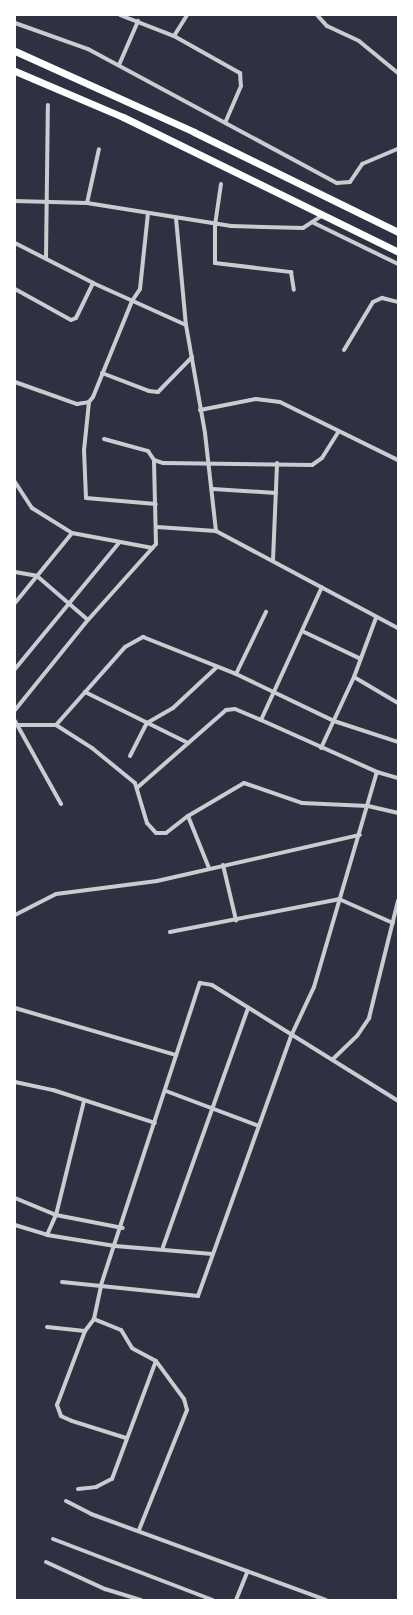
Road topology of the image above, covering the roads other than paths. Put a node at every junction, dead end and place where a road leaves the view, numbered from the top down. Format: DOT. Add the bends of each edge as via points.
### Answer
graph roads {
  1 [pos="120,15"];
  2 [pos="187,15"];
  3 [pos="317,15"];
  4 [pos="138,21"];
  5 [pos="15,23"];
  6 [pos="174,36"];
  7 [pos="15,51"];
  8 [pos="119,64"];
  9 [pos="15,71"];
  10 [pos="398,73"];
  11 [pos="48,105"];
  12 [pos="225,123"];
  13 [pos="99,149"];
  14 [pos="398,149"];
  15 [pos="221,184"];
  16 [pos="47,200"];
  17 [pos="15,201"];
  18 [pos="87,203"];
  19 [pos="148,213"];
  20 [pos="323,215"];
  21 [pos="176,218"];
  22 [pos="314,223"];
  23 [pos="215,225"];
  24 [pos="398,232"];
  25 [pos="15,243"];
  26 [pos="398,252"];
  27 [pos="46,258"];
  28 [pos="398,264"];
  29 [pos="93,283"];
  30 [pos="15,289"];
  31 [pos="294,290"];
  32 [pos="132,300"];
  33 [pos="398,302"];
  34 [pos="186,324"];
  35 [pos="344,350"];
  36 [pos="192,357"];
  37 [pos="102,373"];
  38 [pos="15,382"];
  39 [pos="89,402"];
  40 [pos="200,410"];
  41 [pos="338,432"];
  42 [pos="104,439"];
  43 [pos="154,460"];
  44 [pos="398,460"];
  45 [pos="209,462"];
  46 [pos="277,463"];
  47 [pos="15,482"];
  48 [pos="213,489"];
  49 [pos="276,493"];
  50 [pos="156,504"];
  51 [pos="157,527"];
  52 [pos="216,531"];
  53 [pos="72,533"];
  54 [pos="119,544"];
  55 [pos="153,548"];
  56 [pos="273,560"];
  57 [pos="15,572"];
  58 [pos="37,576"];
  59 [pos="322,587"];
  60 [pos="15,603"];
  61 [pos="70,604"];
  62 [pos="266,612"];
  63 [pos="376,618"];
  64 [pos="88,620"];
  65 [pos="398,628"];
  66 [pos="302,631"];
  67 [pos="361,659"];
  68 [pos="217,667"];
  69 [pos="15,670"];
  70 [pos="236,674"];
  71 [pos="354,677"];
  72 [pos="85,692"];
  73 [pos="273,693"];
  74 [pos="398,704"];
  75 [pos="15,710"];
  76 [pos="261,720"];
  77 [pos="334,721"];
  78 [pos="16,723"];
  79 [pos="147,723"];
  80 [pos="56,725"];
  81 [pos="398,742"];
  82 [pos="188,743"];
  83 [pos="321,748"];
  84 [pos="130,756"];
  85 [pos="378,772"];
  86 [pos="398,778"];
  87 [pos="138,788"];
  88 [pos="61,804"];
  89 [pos="368,806"];
  90 [pos="398,813"];
  91 [pos="188,816"];
  92 [pos="360,835"];
  93 [pos="223,865"];
  94 [pos="209,868"];
  95 [pos="339,899"];
  96 [pos="398,901"];
  97 [pos="15,915"];
  98 [pos="236,920"];
  99 [pos="393,923"];
  100 [pos="170,932"];
  101 [pos="15,1008"];
  102 [pos="248,1008"];
  103 [pos="292,1034"];
  104 [pos="176,1055"];
  105 [pos="333,1059"];
  106 [pos="15,1082"];
  107 [pos="166,1090"];
  108 [pos="84,1101"];
  109 [pos="398,1102"];
  110 [pos="210,1108"];
  111 [pos="155,1123"];
  112 [pos="259,1126"];
  113 [pos="15,1198"];
  114 [pos="56,1215"];
  115 [pos="15,1225"];
  116 [pos="123,1228"];
  117 [pos="47,1236"];
  118 [pos="114,1246"];
  119 [pos="163,1247"];
  120 [pos="214,1254"];
  121 [pos="62,1282"];
  122 [pos="101,1285"];
  123 [pos="94,1319"];
  124 [pos="47,1326"];
  125 [pos="85,1332"];
  126 [pos="156,1361"];
  127 [pos="126,1438"];
  128 [pos="78,1489"];
  129 [pos="66,1500"];
  130 [pos="139,1530"];
  131 [pos="53,1538"];
  132 [pos="46,1562"];
  133 [pos="248,1571"];
  134 [pos="141,1600"];
  135 [pos="213,1600"];
  136 [pos="236,1600"];
  137 [pos="326,1600"];
  1 -- 4 [label="street"];
  2 -- 6 [label="street"];
  3 -- 10 [label="street" via="328,26 359,41"];
  4 -- 6 [label="street"];
  4 -- 8 [label="street"];
  5 -- 8 [label="street" via="49,33"];
  6 -- 12 [label="street" via="243,76 242,86"];
  7 -- 24 [label="highway" via="194,132"];
  8 -- 12 [label="street"];
  9 -- 20 [label="highway" via="123,117"];
  11 -- 16 [label="street"];
  12 -- 14 [label="street" via="342,184 350,182 362,164"];
  13 -- 18 [label="street"];
  15 -- 23 [label="street"];
  16 -- 17 [label="street"];
  16 -- 18 [label="street"];
  16 -- 27 [label="street"];
  18 -- 19 [label="street"];
  19 -- 21 [label="street"];
  19 -- 32 [label="street" via="140,289"];
  20 -- 22 [label="street"];
  20 -- 26 [label="highway"];
  21 -- 23 [label="street"];
  21 -- 34 [label="street"];
  22 -- 23 [label="street" via="304,228"];
  22 -- 28 [label="street"];
  23 -- 31 [label="street" via="214,258 217,264 291,272"];
  25 -- 27 [label="street"];
  27 -- 29 [label="street"];
  29 -- 30 [label="street" via="76,318 71,320"];
  29 -- 32 [label="street"];
  32 -- 34 [label="street"];
  32 -- 37 [label="street"];
  33 -- 35 [label="street" via="382,298 372,302"];
  34 -- 36 [label="street"];
  36 -- 37 [label="street" via="158,392"];
  36 -- 40 [label="street"];
  37 -- 39 [label="street"];
  38 -- 39 [label="street" via="66,402"];
  39 -- 50 [label="street" via="84,450 86,498"];
  40 -- 41 [label="street" via="266,400 280,402"];
  40 -- 45 [label="street"];
  41 -- 44 [label="street"];
  41 -- 46 [label="street" via="317,464"];
  42 -- 43 [label="street" via="148,451"];
  43 -- 45 [label="street" via="163,463"];
  43 -- 50 [label="street"];
  45 -- 46 [label="street"];
  45 -- 48 [label="street"];
  46 -- 49 [label="street"];
  47 -- 53 [label="street" via="32,508"];
  48 -- 49 [label="street"];
  48 -- 52 [label="street"];
  49 -- 56 [label="street"];
  50 -- 51 [label="street"];
  51 -- 52 [label="street"];
  51 -- 55 [label="street"];
  52 -- 56 [label="street"];
  53 -- 54 [label="street"];
  53 -- 58 [label="street"];
  54 -- 55 [label="street"];
  54 -- 61 [label="street"];
  55 -- 64 [label="street"];
  56 -- 59 [label="street"];
  57 -- 58 [label="street"];
  58 -- 60 [label="street"];
  58 -- 61 [label="street"];
  59 -- 63 [label="street"];
  59 -- 66 [label="street"];
  61 -- 64 [label="street"];
  61 -- 69 [label="street"];
  62 -- 70 [label="street"];
  63 -- 65 [label="street"];
  63 -- 67 [label="street"];
  64 -- 75 [label="street"];
  66 -- 67 [label="street"];
  66 -- 73 [label="street"];
  67 -- 71 [label="street"];
  68 -- 70 [label="street"];
  68 -- 72 [label="street" via="153,639 139,637 125,647"];
  68 -- 79 [label="street" via="173,708"];
  70 -- 73 [label="street"];
  71 -- 74 [label="street"];
  71 -- 77 [label="street"];
  72 -- 79 [label="street"];
  72 -- 80 [label="street"];
  73 -- 76 [label="street"];
  73 -- 77 [label="street"];
  76 -- 82 [label="street" via="226,710"];
  76 -- 83 [label="street"];
  77 -- 81 [label="street"];
  77 -- 83 [label="street"];
  78 -- 80 [label="street"];
  78 -- 88 [label="street"];
  79 -- 82 [label="street"];
  79 -- 84 [label="street"];
  80 -- 87 [label="street" via="92,748"];
  82 -- 87 [label="street"];
  83 -- 85 [label="street"];
  85 -- 86 [label="street"];
  85 -- 89 [label="street"];
  87 -- 91 [label="street" via="146,819 156,833 166,833"];
  89 -- 90 [label="street"];
  89 -- 91 [label="street" via="302,803 244,782"];
  89 -- 92 [label="street"];
  91 -- 94 [label="street"];
  92 -- 93 [label="street"];
  92 -- 95 [label="street"];
  93 -- 94 [label="street"];
  93 -- 98 [label="street"];
  94 -- 97 [label="street" via="142,884 56,894"];
  95 -- 98 [label="street"];
  95 -- 99 [label="street"];
  95 -- 103 [label="street" via="314,987"];
  96 -- 99 [label="street"];
  98 -- 100 [label="street"];
  99 -- 105 [label="street" via="369,1018 357,1036"];
  101 -- 104 [label="street"];
  102 -- 103 [label="street"];
  102 -- 104 [label="street" via="212,985 200,983"];
  102 -- 110 [label="street"];
  103 -- 105 [label="street"];
  103 -- 112 [label="street"];
  104 -- 107 [label="street"];
  105 -- 109 [label="street"];
  106 -- 108 [label="street"];
  107 -- 110 [label="street"];
  107 -- 111 [label="street"];
  108 -- 111 [label="street"];
  108 -- 114 [label="street"];
  110 -- 112 [label="street"];
  110 -- 119 [label="street"];
  111 -- 116 [label="street" via="132,1188"];
  112 -- 120 [label="street"];
  113 -- 114 [label="street"];
  114 -- 116 [label="street"];
  114 -- 117 [label="street"];
  115 -- 117 [label="street"];
  116 -- 118 [label="street"];
  117 -- 118 [label="street"];
  118 -- 119 [label="street"];
  118 -- 122 [label="street"];
  119 -- 120 [label="street"];
  120 -- 122 [label="street" via="196,1297"];
  121 -- 122 [label="street"];
  122 -- 123 [label="street"];
  123 -- 125 [label="street"];
  123 -- 126 [label="street" via="121,1330 132,1348"];
  124 -- 125 [label="street"];
  125 -- 127 [label="street" via="60,1395 58,1411 72,1421"];
  126 -- 127 [label="street"];
  126 -- 130 [label="street" via="184,1399 187,1410"];
  127 -- 128 [label="street" via="112,1479 96,1487"];
  129 -- 130 [label="street" via="91,1514"];
  130 -- 133 [label="street"];
  131 -- 135 [label="street"];
  132 -- 134 [label="street" via="105,1589"];
  133 -- 136 [label="street"];
  133 -- 137 [label="street"];
}
